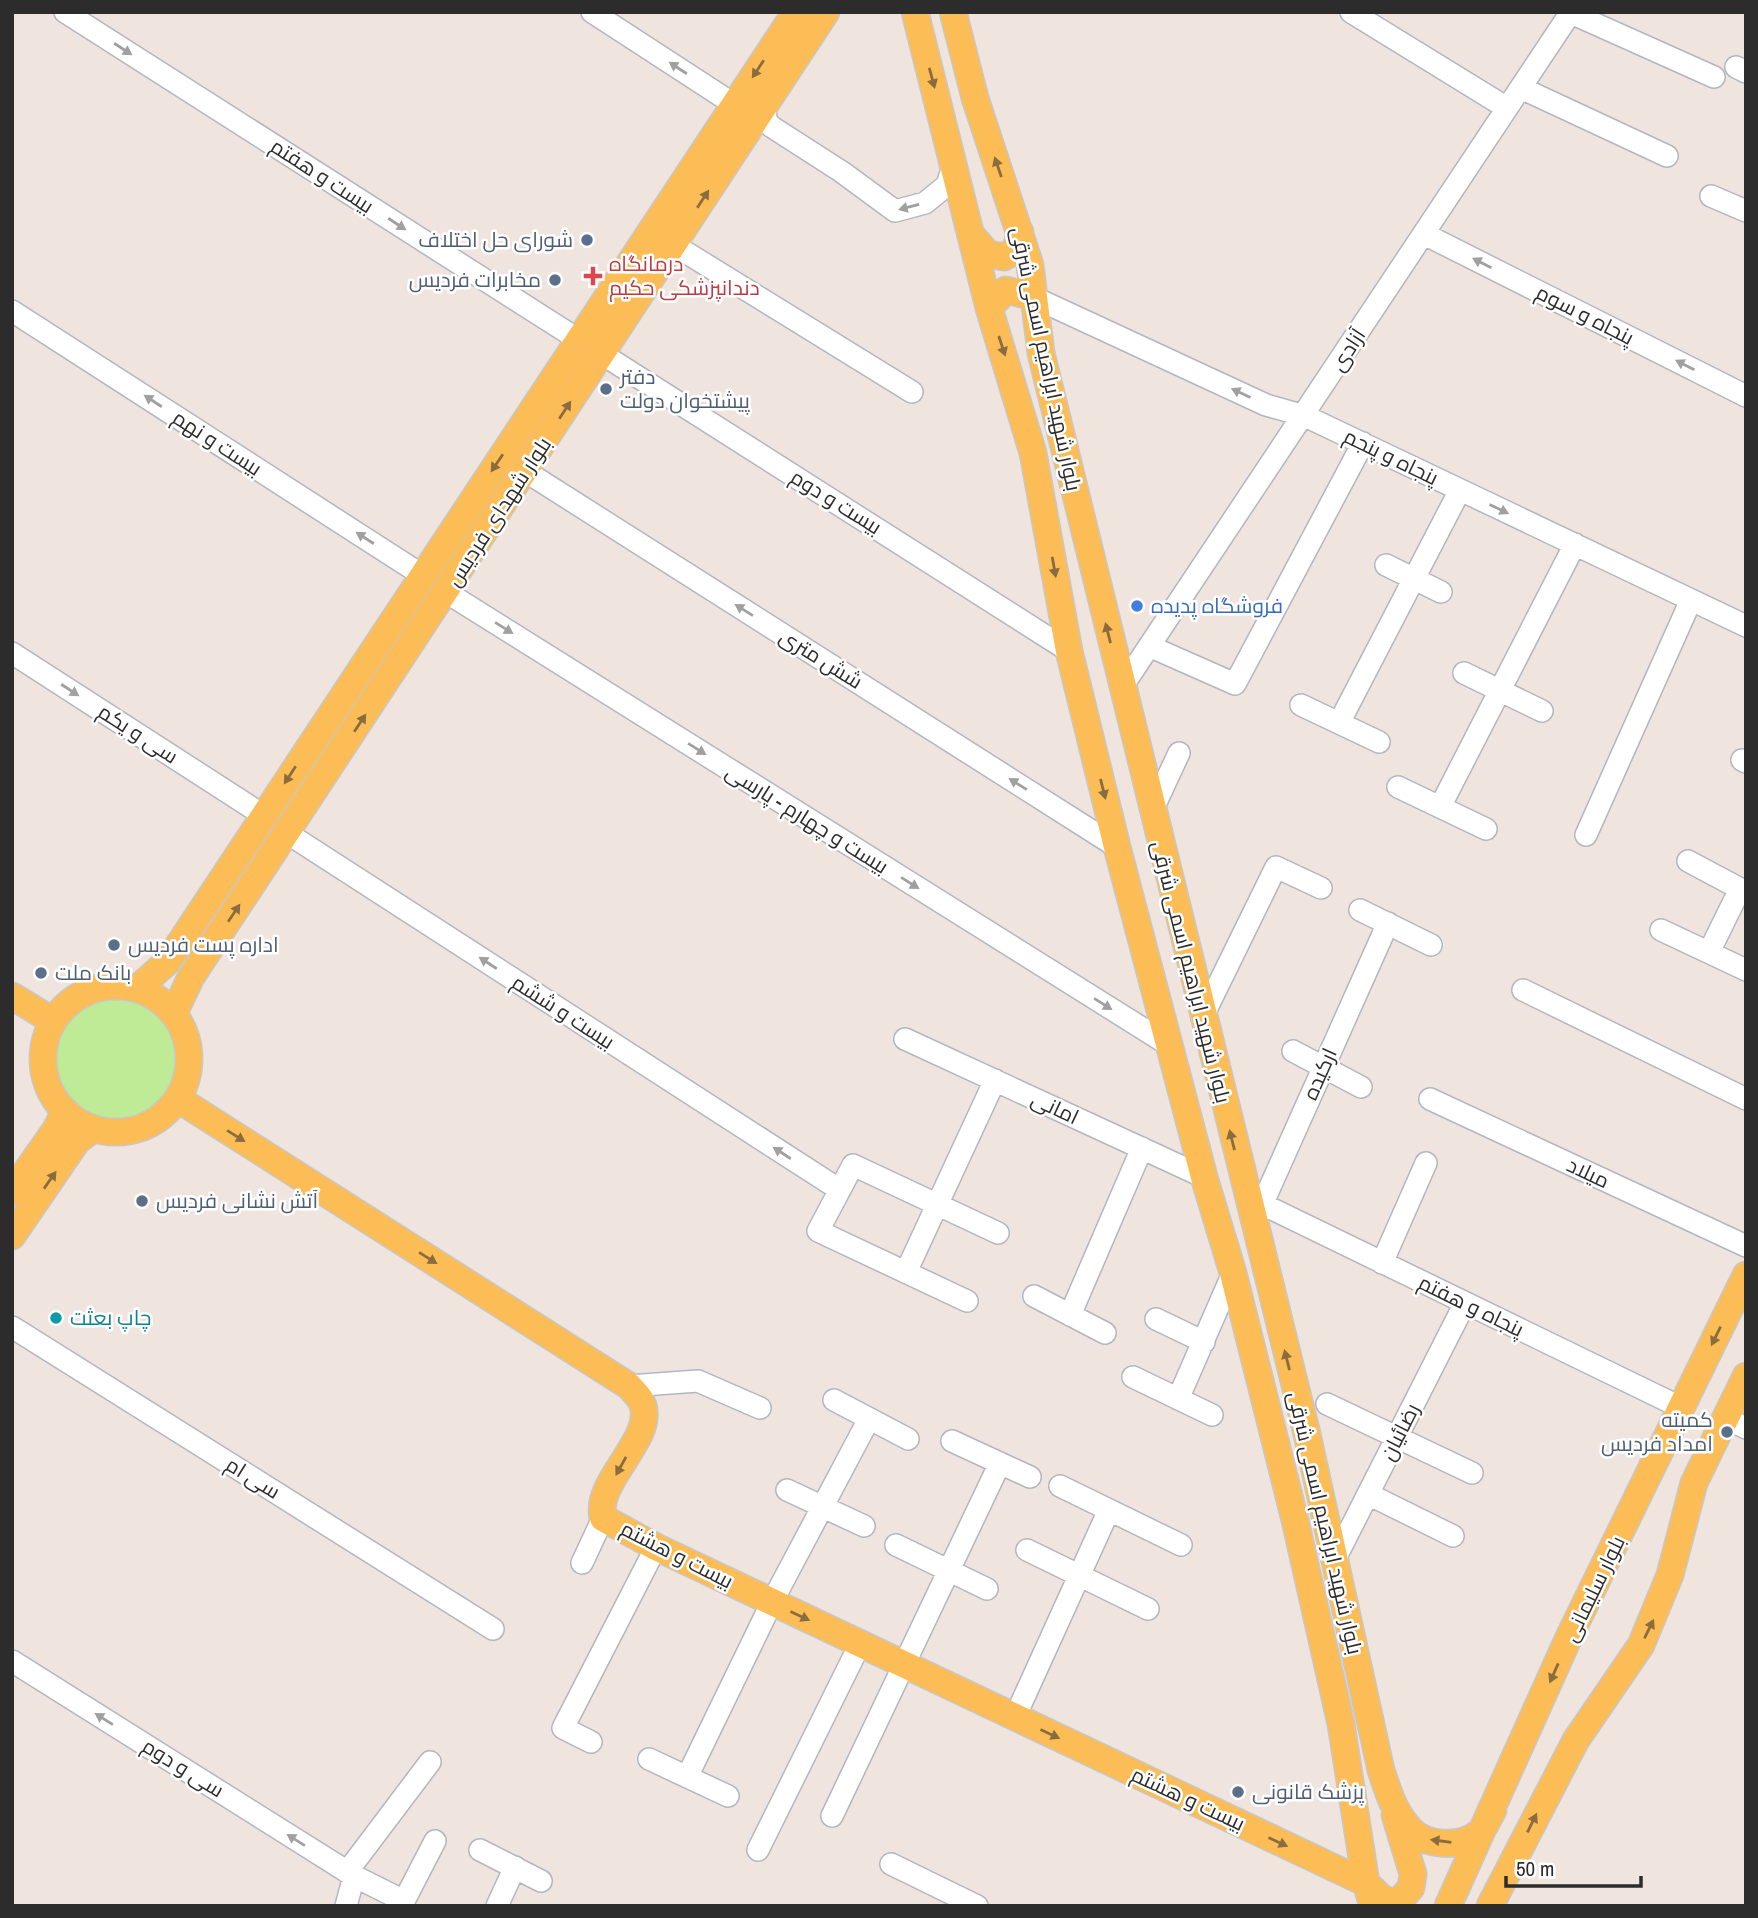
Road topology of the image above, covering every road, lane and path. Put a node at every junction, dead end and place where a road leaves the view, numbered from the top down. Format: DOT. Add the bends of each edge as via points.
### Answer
graph roads {
  1 [pos="65,12"];
  2 [pos="592,12"];
  3 [pos="796,12"];
  4 [pos="826,12"];
  5 [pos="915,12"];
  6 [pos="953,12"];
  7 [pos="1351,12"];
  8 [pos="1571,13"];
  9 [pos="1714,77"];
  10 [pos="1521,88"];
  11 [pos="735,105"];
  12 [pos="764,108"];
  13 [pos="1507,108"];
  14 [pos="1667,156"];
  15 [pos="954,163"];
  16 [pos="1711,196"];
  17 [pos="1746,211"];
  18 [pos="1020,232"];
  19 [pos="1424,234"];
  20 [pos="974,238"];
  21 [pos="674,245"];
  22 [pos="1033,297"];
  23 [pos="989,308"];
  24 [pos="12,311"];
  25 [pos="579,340"];
  26 [pos="602,354"];
  27 [pos="912,392"];
  28 [pos="1746,396"];
  29 [pos="1305,416"];
  30 [pos="1363,443"];
  31 [pos="525,471"];
  32 [pos="1460,490"];
  33 [pos="1574,544"];
  34 [pos="1386,565"];
  35 [pos="422,575"];
  36 [pos="1414,579"];
  37 [pos="446,592"];
  38 [pos="1441,592"];
  39 [pos="1691,600"];
  40 [pos="1746,626"];
  41 [pos="1149,646"];
  42 [pos="1069,651"];
  43 [pos="12,653"];
  44 [pos="1464,673"];
  45 [pos="1122,687"];
  46 [pos="1500,691"];
  47 [pos="1301,705"];
  48 [pos="1542,711"];
  49 [pos="1339,723"];
  50 [pos="1379,742"];
  51 [pos="1179,753"];
  52 [pos="1398,788"];
  53 [pos="1440,807"];
  54 [pos="1152,811"];
  55 [pos="264,815"];
  56 [pos="1486,829"];
  57 [pos="287,833"];
  58 [pos="1586,835"];
  59 [pos="1117,847"];
  60 [pos="1688,861"];
  61 [pos="1321,888"];
  62 [pos="1743,890"];
  63 [pos="1360,910"];
  64 [pos="1388,923"];
  65 [pos="1661,930"];
  66 [pos="1431,945"];
  67 [pos="1709,952"];
  68 [pos="1746,970"];
  69 [pos="138,988"];
  70 [pos="1523,990"];
  71 [pos="12,996"];
  72 [pos="174,1013"];
  73 [pos="1202,1018"];
  74 [pos="53,1021"];
  75 [pos="905,1039"];
  76 [pos="1168,1045"];
  77 [pos="1293,1051"];
  78 [pos="1324,1067"];
  79 [pos="995,1080"];
  80 [pos="1361,1087"];
  81 [pos="178,1099"];
  82 [pos="1430,1099"];
  83 [pos="1746,1099"];
  84 [pos="65,1111"];
  85 [pos="93,1129"];
  86 [pos="1142,1148"];
  87 [pos="1426,1163"];
  88 [pos="1204,1177"];
  89 [pos="840,1190"];
  90 [pos="12,1192"];
  91 [pos="939,1205"];
  92 [pos="1258,1214"];
  93 [pos="998,1233"];
  94 [pos="12,1236"];
  95 [pos="1746,1246"];
  96 [pos="1382,1263"];
  97 [pos="906,1272"];
  98 [pos="1233,1273"];
  99 [pos="1746,1275"];
  100 [pos="1034,1296"];
  101 [pos="967,1301"];
  102 [pos="1465,1303"];
  103 [pos="1070,1315"];
  104 [pos="1156,1319"];
  105 [pos="12,1327"];
  106 [pos="1105,1333"];
  107 [pos="1204,1342"];
  108 [pos="1746,1376"];
  109 [pos="1133,1377"];
  110 [pos="629,1386"];
  111 [pos="1178,1399"];
  112 [pos="834,1400"];
  113 [pos="1327,1404"];
  114 [pos="1681,1407"];
  115 [pos="760,1408"];
  116 [pos="1212,1416"];
  117 [pos="869,1419"];
  118 [pos="1736,1423"];
  119 [pos="1397,1436"];
  120 [pos="908,1439"];
  121 [pos="952,1441"];
  122 [pos="1000,1463"];
  123 [pos="1472,1474"];
  124 [pos="1030,1477"];
  125 [pos="1060,1486"];
  126 [pos="787,1490"];
  127 [pos="1368,1494"];
  128 [pos="822,1507"];
  129 [pos="1109,1510"];
  130 [pos="604,1518"];
  131 [pos="864,1526"];
  132 [pos="1453,1536"];
  133 [pos="896,1545"];
  134 [pos="1181,1545"];
  135 [pos="656,1547"];
  136 [pos="1027,1550"];
  137 [pos="1334,1561"];
  138 [pos="582,1563"];
  139 [pos="948,1570"];
  140 [pos="1080,1575"];
  141 [pos="987,1590"];
  142 [pos="772,1602"];
  143 [pos="1148,1609"];
  144 [pos="493,1629"];
  145 [pos="860,1644"];
  146 [pos="12,1661"];
  147 [pos="903,1664"];
  148 [pos="1015,1717"];
  149 [pos="591,1742"];
  150 [pos="649,1759"];
  151 [pos="430,1762"];
  152 [pos="687,1777"];
  153 [pos="728,1796"];
  154 [pos="1391,1803"];
  155 [pos="1493,1810"];
  156 [pos="831,1816"];
  157 [pos="435,1841"];
  158 [pos="480,1850"];
  159 [pos="758,1850"];
  160 [pos="891,1864"];
  161 [pos="515,1867"];
  162 [pos="351,1874"];
  163 [pos="1506,1875"];
  164 [pos="541,1881"];
  165 [pos="1369,1895"];
  166 [pos="346,1906"];
  167 [pos="497,1906"];
  168 [pos="977,1906"];
  169 [pos="1448,1906"];
  170 [pos="1490,1906"];
  171 [pos="1512,1906"];
  1 -- 25 [label="street, بیست و هفتم, one-way"];
  11 -- 2 [label="street, one-way"];
  3 -- 11 [label="main road, بلوار شهدای فردیس, one-way"];
  4 -- 12 [label="main road, بلوار شهدای فردیس"];
  5 -- 15 [label="main road, بلوار شهید ابراهیم اسمی شرقی, one-way"];
  18 -- 6 [label="main road, بلوار شهید ابراهیم اسمی شرقی, one-way"];
  7 -- 13 [label="street"];
  8 -- 9 [label="street"];
  8 -- 10 [label="street, آزادی"];
  10 -- 13 [label="street, آزادی"];
  10 -- 14 [label="street"];
  11 -- 25 [label="main road, بلوار شهدای فردیس"];
  15 -- 12 [label="street, one-way" via="947,186 925,203 895,211 772,127"];
  21 -- 12 [label="main road, بلوار شهدای فردیس, one-way"];
  13 -- 19 [label="street, آزادی"];
  15 -- 20 [label="main road, بلوار شهید ابراهیم اسمی شرقی"];
  16 -- 17 [label="street"];
  18 -- 20 [label="main road" via="1016,250 1004,257 988,254"];
  18 -- 22 [label="main road, بلوار شهید ابراهیم اسمی شرقی"];
  28 -- 19 [label="street, پنجاه و سوم, one-way"];
  19 -- 29 [label="street, آزادی"];
  20 -- 23 [label="main road, بلوار شهید ابراهیم اسمی شرقی"];
  21 -- 26 [label="main road, بلوار شهدای فردیس"];
  21 -- 27 [label="street"];
  22 -- 23 [label="main road" via="1006,290"];
  29 -- 22 [label="street, پنجاه و پنجم, one-way" via="1266,405"];
  45 -- 22 [label="main road, بلوار شهید ابراهیم اسمی شرقی, one-way" via="1041,353"];
  23 -- 42 [label="main road, بلوار شهید ابراهیم اسمی شرقی, one-way" via="1033,453"];
  35 -- 24 [label="street, بیست و نهم, one-way"];
  25 -- 35 [label="main road, بلوار شهدای فردیس, one-way"];
  31 -- 26 [label="main road, بلوار شهدای فردیس, one-way"];
  26 -- 42 [label="street, بیست و دوم"];
  29 -- 30 [label="street, پنجاه و پنجم"];
  29 -- 41 [label="street, آزادی"];
  30 -- 32 [label="street, پنجاه و پنجم"];
  30 -- 41 [label="street" via="1235,684"];
  31 -- 37 [label="main road, بلوار شهدای فردیس"];
  59 -- 31 [label="street, شش متری, one-way"];
  32 -- 33 [label="street, پنجاه و پنجم, one-way"];
  32 -- 36 [label="street"];
  33 -- 39 [label="street, پنجاه و پنجم"];
  33 -- 46 [label="street"];
  34 -- 36 [label="street"];
  35 -- 55 [label="main road, بلوار شهدای فردیس, one-way"];
  36 -- 38 [label="street"];
  36 -- 49 [label="street"];
  57 -- 37 [label="main road, بلوار شهدای فردیس, one-way"];
  37 -- 76 [label="street, بیست و چهارم - پارسی, one-way"];
  39 -- 40 [label="street, پنجاه و پنجم"];
  39 -- 58 [label="street"];
  41 -- 45 [label="street, آزادی"];
  42 -- 59 [label="main road, بلوار شهید ابراهیم اسمی شرقی, one-way"];
  43 -- 55 [label="street, سی و یکم, one-way"];
  44 -- 46 [label="street"];
  45 -- 54 [label="main road, بلوار شهید ابراهیم اسمی شرقی"];
  46 -- 48 [label="street"];
  46 -- 53 [label="street"];
  47 -- 49 [label="street"];
  49 -- 50 [label="street"];
  51 -- 54 [label="street"];
  52 -- 53 [label="street"];
  53 -- 56 [label="street"];
  54 -- 73 [label="main road, بلوار شهید ابراهیم اسمی شرقی"];
  55 -- 69 [label="main road, بلوار شهدای فردیس" via="166,963"];
  72 -- 57 [label="main road, بلوار شهدای فردیس, one-way" via="191,977"];
  89 -- 57 [label="street, بیست و ششم, one-way"];
  59 -- 76 [label="main road, بلوار شهید ابراهیم اسمی شرقی"];
  60 -- 62 [label="street"];
  61 -- 73 [label="street" via="1276,867"];
  62 -- 67 [label="street"];
  63 -- 64 [label="street"];
  64 -- 66 [label="street"];
  64 -- 78 [label="street, ارکیده"];
  65 -- 67 [label="street"];
  67 -- 68 [label="street"];
  69 -- 72 [label="main road"];
  69 -- 74 [label="main road" via="99,987 81,994"];
  70 -- 83 [label="street"];
  71 -- 74 [label="main road"];
  72 -- 81 [label="main road" via="190,1054 188,1076"];
  92 -- 73 [label="main road, بلوار شهید ابراهیم اسمی شرقی, one-way"];
  74 -- 84 [label="main road" via="44,1044 43,1068 50,1091"];
  75 -- 79 [label="street, امانی"];
  76 -- 88 [label="main road, بلوار شهید ابراهیم اسمی شرقی"];
  77 -- 78 [label="street"];
  78 -- 80 [label="street"];
  78 -- 92 [label="street, ارکیده"];
  79 -- 86 [label="street, امانی"];
  79 -- 91 [label="street"];
  81 -- 85 [label="main road" via="164,1115 142,1128 118,1133"];
  81 -- 110 [label="main road, one-way"];
  82 -- 95 [label="street, میلاد"];
  84 -- 85 [label="main road"];
  84 -- 90 [label="main road"];
  94 -- 85 [label="main road, one-way" via="77,1141"];
  86 -- 88 [label="street, امانی"];
  86 -- 103 [label="street"];
  87 -- 96 [label="street"];
  88 -- 98 [label="main road, بلوار شهید ابراهیم اسمی شرقی"];
  89 -- 91 [label="street" via="853,1165"];
  89 -- 97 [label="street" via="818,1231"];
  91 -- 93 [label="street"];
  91 -- 97 [label="street"];
  92 -- 96 [label="street, پنجاه و هفتم"];
  137 -- 92 [label="main road, بلوار شهید ابراهیم اسمی شرقی, one-way"];
  96 -- 102 [label="street, پنجاه و هفتم"];
  97 -- 101 [label="street"];
  98 -- 107 [label="street"];
  98 -- 165 [label="main road, بلوار شهید ابراهیم اسمی شرقی" via="1338,1710"];
  99 -- 114 [label="main road, بلوار سلیمانی, one-way"];
  100 -- 103 [label="street"];
  102 -- 114 [label="street, پنجاه و هفتم"];
  102 -- 119 [label="street, رضائیان"];
  103 -- 106 [label="street"];
  104 -- 107 [label="street"];
  105 -- 144 [label="street, سی ام"];
  107 -- 111 [label="street"];
  108 -- 118 [label="main road"];
  109 -- 111 [label="street"];
  110 -- 115 [label="street" via="698,1381"];
  110 -- 130 [label="main road, بیست و هشتم, one-way" via="643,1404 641,1430 603,1498"];
  111 -- 116 [label="street"];
  112 -- 117 [label="street"];
  113 -- 119 [label="street"];
  114 -- 155 [label="main road, بلوار سلیمانی, one-way" via="1569,1637"];
  117 -- 120 [label="street"];
  117 -- 128 [label="street"];
  163 -- 118 [label="main road, one-way" via="1576,1740 1625,1671 1656,1615 1694,1483"];
  119 -- 123 [label="street"];
  119 -- 127 [label="street, رضائیان"];
  121 -- 122 [label="street"];
  122 -- 124 [label="street"];
  122 -- 139 [label="street"];
  125 -- 129 [label="street"];
  126 -- 128 [label="street"];
  127 -- 132 [label="street"];
  127 -- 137 [label="street, رضائیان"];
  128 -- 131 [label="street"];
  128 -- 142 [label="street"];
  129 -- 134 [label="street"];
  129 -- 140 [label="street"];
  130 -- 135 [label="main road, بیست و هشتم"];
  130 -- 138 [label="street"];
  133 -- 139 [label="street"];
  135 -- 142 [label="main road, بیست و هشتم"];
  135 -- 149 [label="street" via="563,1728"];
  136 -- 140 [label="street"];
  137 -- 154 [label="main road, بلوار شهید ابراهیم اسمی شرقی"];
  139 -- 141 [label="street"];
  139 -- 147 [label="street"];
  140 -- 143 [label="street"];
  140 -- 148 [label="street"];
  142 -- 145 [label="main road, بیست و هشتم, one-way"];
  142 -- 152 [label="street"];
  145 -- 147 [label="main road, بیست و هشتم"];
  145 -- 159 [label="street"];
  162 -- 146 [label="street, سی و دوم, one-way"];
  147 -- 148 [label="main road, بیست و هشتم"];
  147 -- 156 [label="street"];
  148 -- 165 [label="main road, بیست و هشتم, one-way"];
  150 -- 152 [label="street"];
  151 -- 162 [label="street"];
  152 -- 153 [label="street"];
  155 -- 154 [label="main road, بلوار شهید ابراهیم اسمی شرقی, one-way" via="1481,1832 1462,1842 1441,1843 1411,1831"];
  154 -- 165 [label="main road, بیست و هشتم" via="1413,1874 1411,1888 1399,1902"];
  155 -- 169 [label="main road, بلوار سلیمانی"];
  157 -- 162 [label="street" via="404,1901"];
  158 -- 161 [label="street"];
  160 -- 168 [label="street"];
  161 -- 164 [label="street"];
  161 -- 167 [label="street"];
  162 -- 166 [label="street"];
  163 -- 170 [label="main road"];
  163 -- 171 [label="main road"];
}
